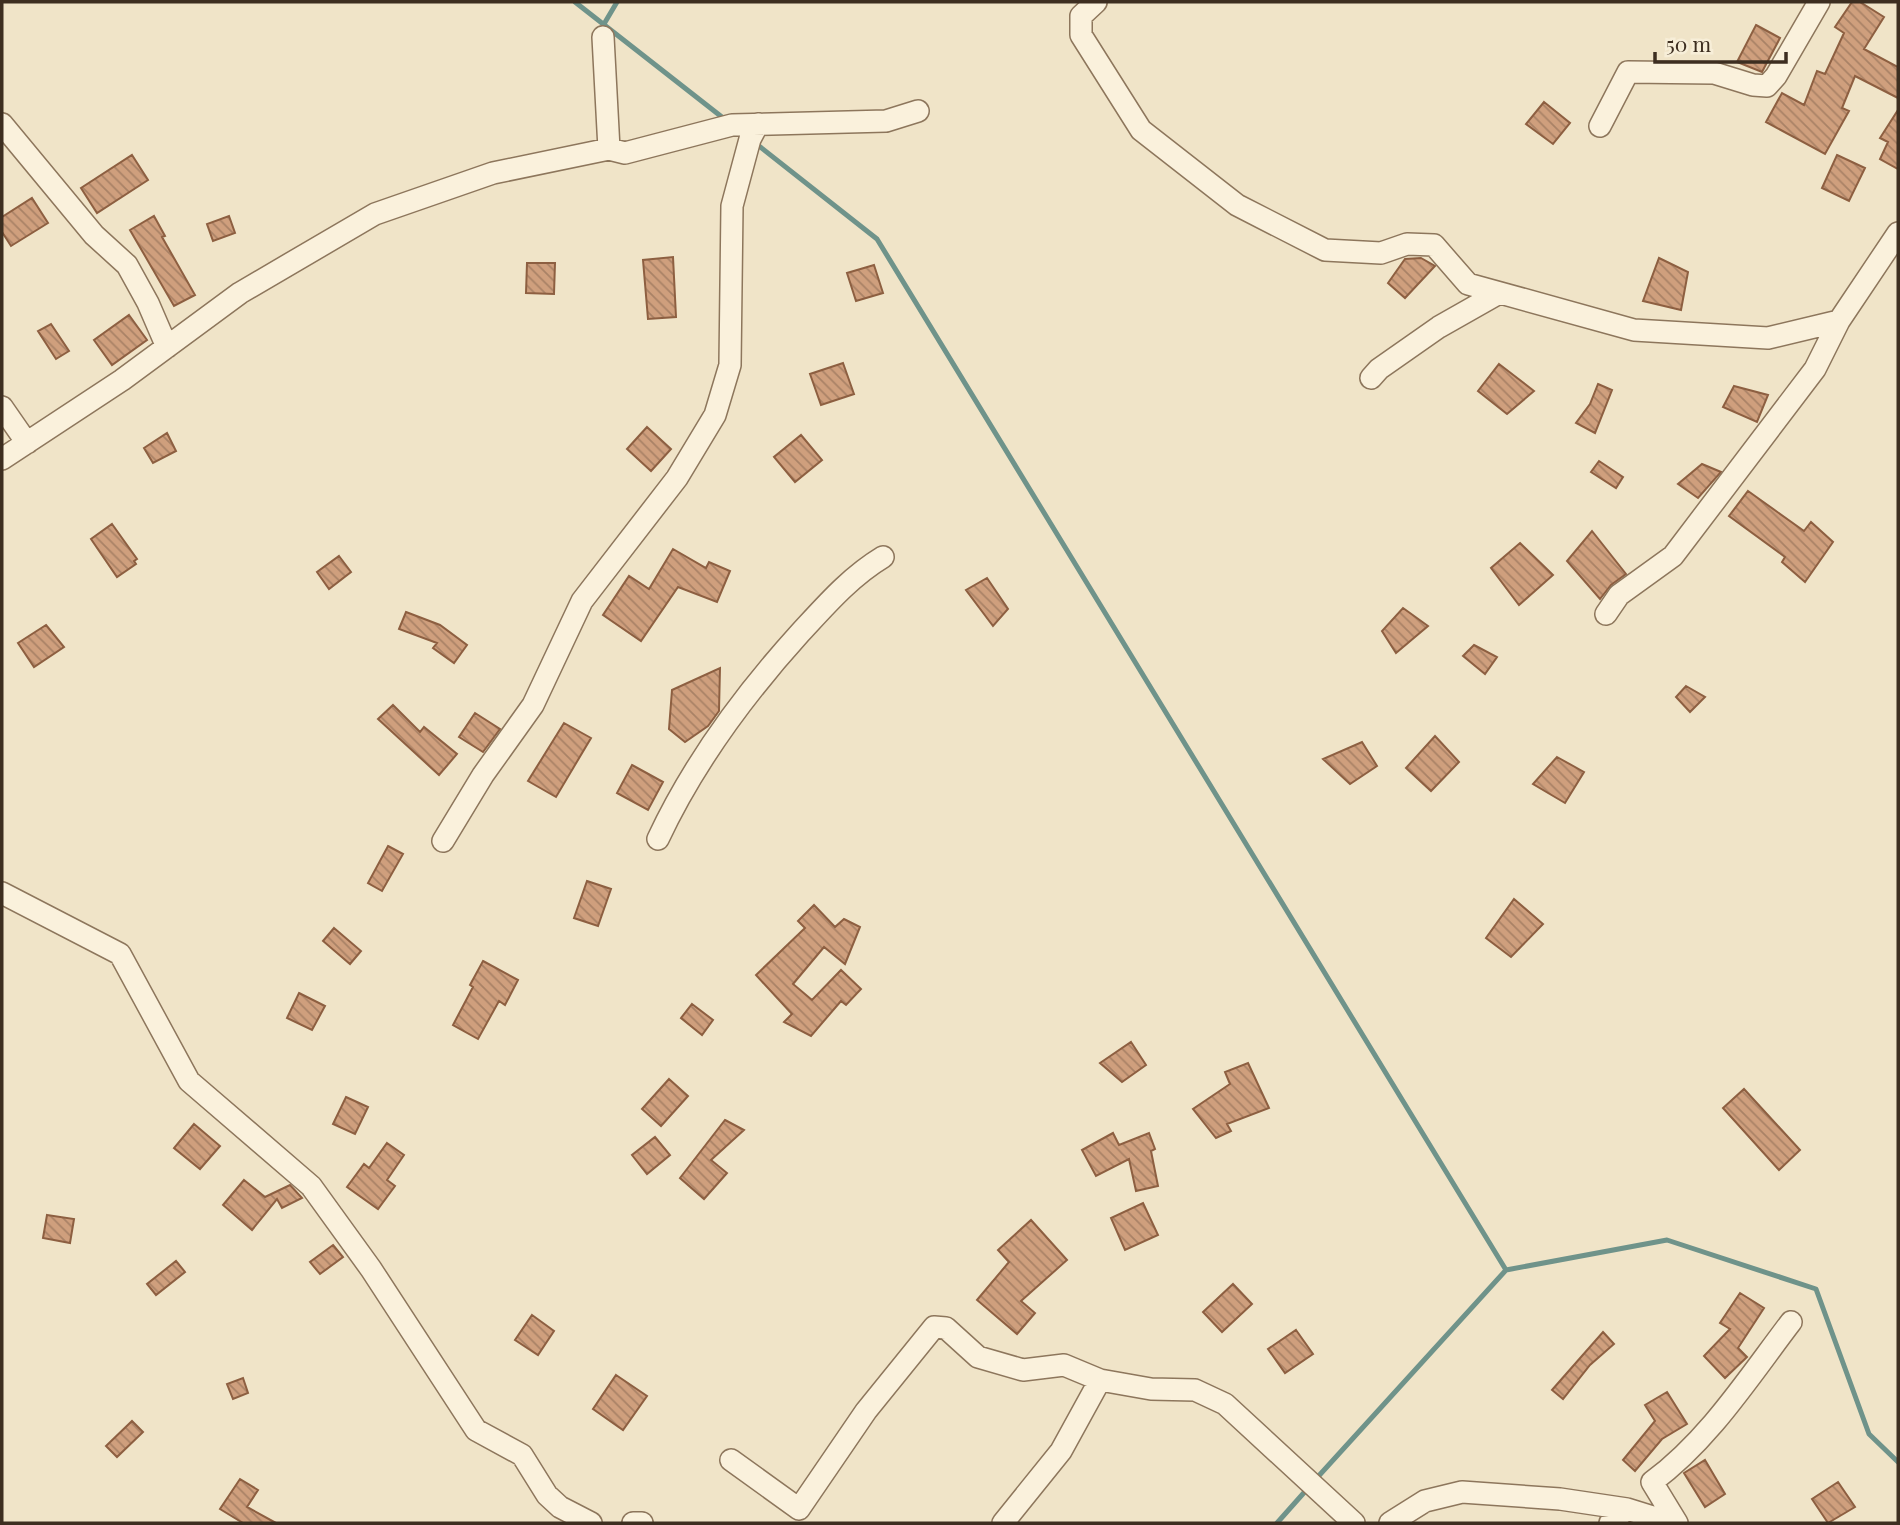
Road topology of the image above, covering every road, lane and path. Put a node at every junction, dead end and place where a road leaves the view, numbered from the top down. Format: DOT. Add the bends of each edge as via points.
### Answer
graph roads {
  1 [pos="1096,2"];
  2 [pos="1819,2"];
  3 [pos="603,37"];
  4 [pos="918,111"];
  5 [pos="2,124"];
  6 [pos="758,124"];
  7 [pos="1600,126"];
  8 [pos="609,149"];
  9 [pos="1898,233"];
  10 [pos="1499,293"];
  11 [pos="1839,321"];
  12 [pos="167,347"];
  13 [pos="1371,378"];
  14 [pos="2,407"];
  15 [pos="27,443"];
  16 [pos="2,459"];
  17 [pos="883,557"];
  18 [pos="1606,614"];
  19 [pos="658,839"];
  20 [pos="443,841"];
  21 [pos="2,893"];
  22 [pos="1791,1322"];
  23 [pos="1100,1380"];
  24 [pos="731,1460"];
  25 [pos="795,1516"];
  26 [pos="1619,1516"];
  27 [pos="591,1523"];
  28 [pos="633,1523"];
  29 [pos="642,1523"];
  30 [pos="1003,1523"];
  31 [pos="1354,1523"];
  32 [pos="1390,1523"];
  33 [pos="1675,1523"];
  1 -- 10 [label="street" via="1081,16 1081,35 1140,130 1237,205 1325,250 1381,253 1407,244 1434,245 1468,284"];
  2 -- 7 [label="street" via="1767,86 1714,73 1628,72"];
  3 -- 8 [label="street"];
  4 -- 6 [label="street" via="886,121"];
  5 -- 12 [label="street" via="94,234 127,265"];
  6 -- 8 [label="street" via="732,125 625,153"];
  6 -- 20 [label="street" via="732,206 730,365 715,415 677,478 582,601 533,705"];
  8 -- 12 [label="street" via="494,173 375,214 240,293"];
  9 -- 11 [label="street"];
  10 -- 11 [label="street" via="1634,330 1768,338"];
  10 -- 13 [label="street" via="1438,327"];
  11 -- 18 [label="street" via="1815,369 1672,556 1619,595"];
  12 -- 15 [label="street"];
  14 -- 15 [label="street"];
  15 -- 16 [label="street"];
  17 -- 19 [label="street" via="836,594 754,683 679,795"];
  21 -- 27 [label="street" via="120,954 189,1081 311,1186 476,1430 522,1455 560,1507"];
  22 -- 33 [label="street" via="1715,1420 1674,1466 1652,1482"];
  23 -- 25 [label="street" via="1064,1365 1023,1370 978,1357 947,1328 934,1326 866,1411"];
  23 -- 30 [label="street" via="1061,1451"];
  23 -- 31 [label="street" via="1151,1389 1195,1390 1225,1404"];
  24 -- 25 [label="street"];
  26 -- 32 [label="street" via="1560,1499 1462,1492 1425,1501"];
  26 -- 33 [label="street"];
  28 -- 29 [label="street"];
}
